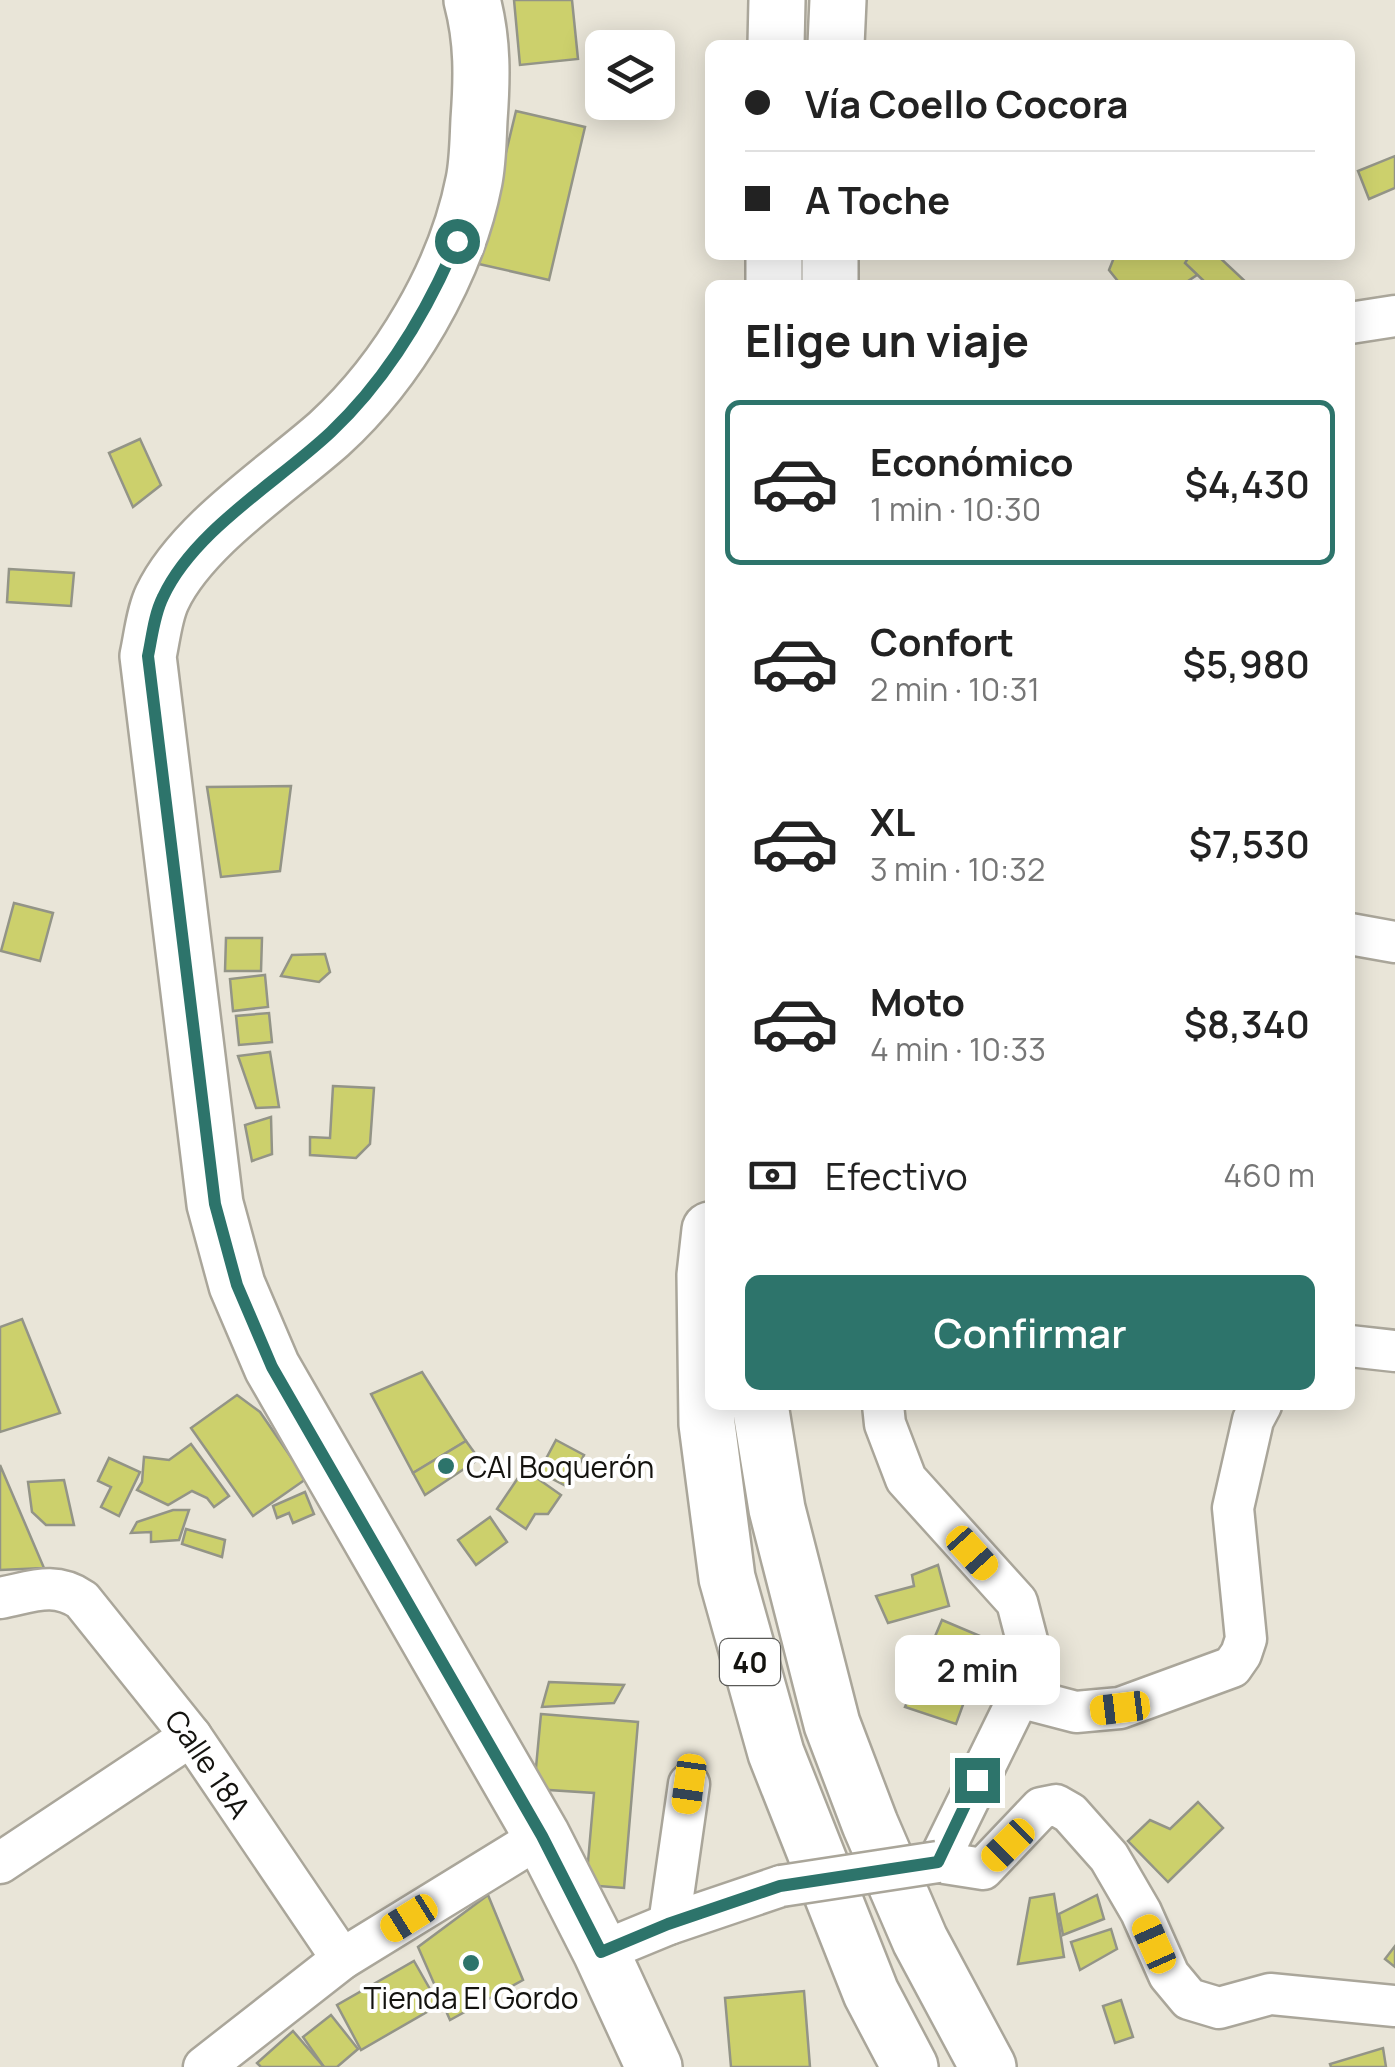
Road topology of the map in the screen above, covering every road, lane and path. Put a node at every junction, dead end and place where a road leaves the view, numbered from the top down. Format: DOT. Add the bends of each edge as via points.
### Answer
graph roads {
  1 [pos="472,0"];
  2 [pos="777,0"];
  3 [pos="838,0"];
  4 [pos="776,40"];
  5 [pos="836,40"];
  6 [pos="1395,316"];
  7 [pos="1355,322"];
  8 [pos="1355,935"];
  9 [pos="1395,942"];
  10 [pos="1355,1347"];
  11 [pos="1395,1352"];
  12 [pos="707,1410"];
  13 [pos="761,1410"];
  14 [pos="884,1410"];
  15 [pos="1258,1410"];
  16 [pos="0,1598"];
  17 [pos="1019,1697"];
  18 [pos="191,1736"];
  19 [pos="689,1784"];
  20 [pos="542,1836"];
  21 [pos="938,1862"];
  22 [pos="0,1863"];
  23 [pos="668,1924"];
  24 [pos="601,1952"];
  25 [pos="342,1960"];
  26 [pos="1395,2006"];
  27 [pos="204,2067"];
  28 [pos="654,2067"];
  29 [pos="910,2067"];
  30 [pos="988,2067"];
  1 -- 20 [label="main road" via="483,71 474,180 437,288 384,375 332,431 182,563 161,600 148,656 215,1204 237,1285 272,1367"];
  2 -- 4 [label="main road"];
  3 -- 5 [label="main road"];
  6 -- 7 [label="street"];
  8 -- 9 [label="street"];
  10 -- 11 [label="street"];
  12 -- 29 [label="main road, 40" via="727,1578 776,1753 871,1993"];
  13 -- 30 [label="main road, 40" via="777,1509 832,1724 920,1940"];
  14 -- 17 [label="street" via="906,1480 1016,1602 1029,1648"];
  15 -- 17 [label="street" via="1234,1508 1246,1639 1232,1667 1120,1708 1076,1712"];
  16 -- 18 [label="street, Calle 18A" via="54,1588 82,1600"];
  17 -- 21 [label="street"];
  18 -- 22 [label="street"];
  18 -- 25 [label="street, Calle 18A"];
  19 -- 23 [label="street"];
  20 -- 24 [label="main road"];
  20 -- 25 [label="street"];
  21 -- 23 [label="street, bridge" via="780,1886"];
  21 -- 26 [label="street" via="984,1869 1041,1808 1056,1805 1109,1857 1168,1975 1189,1999 1220,2008 1270,1994"];
  23 -- 24 [label="street"];
  24 -- 28 [label="main road"];
  25 -- 27 [label="street"];
}
